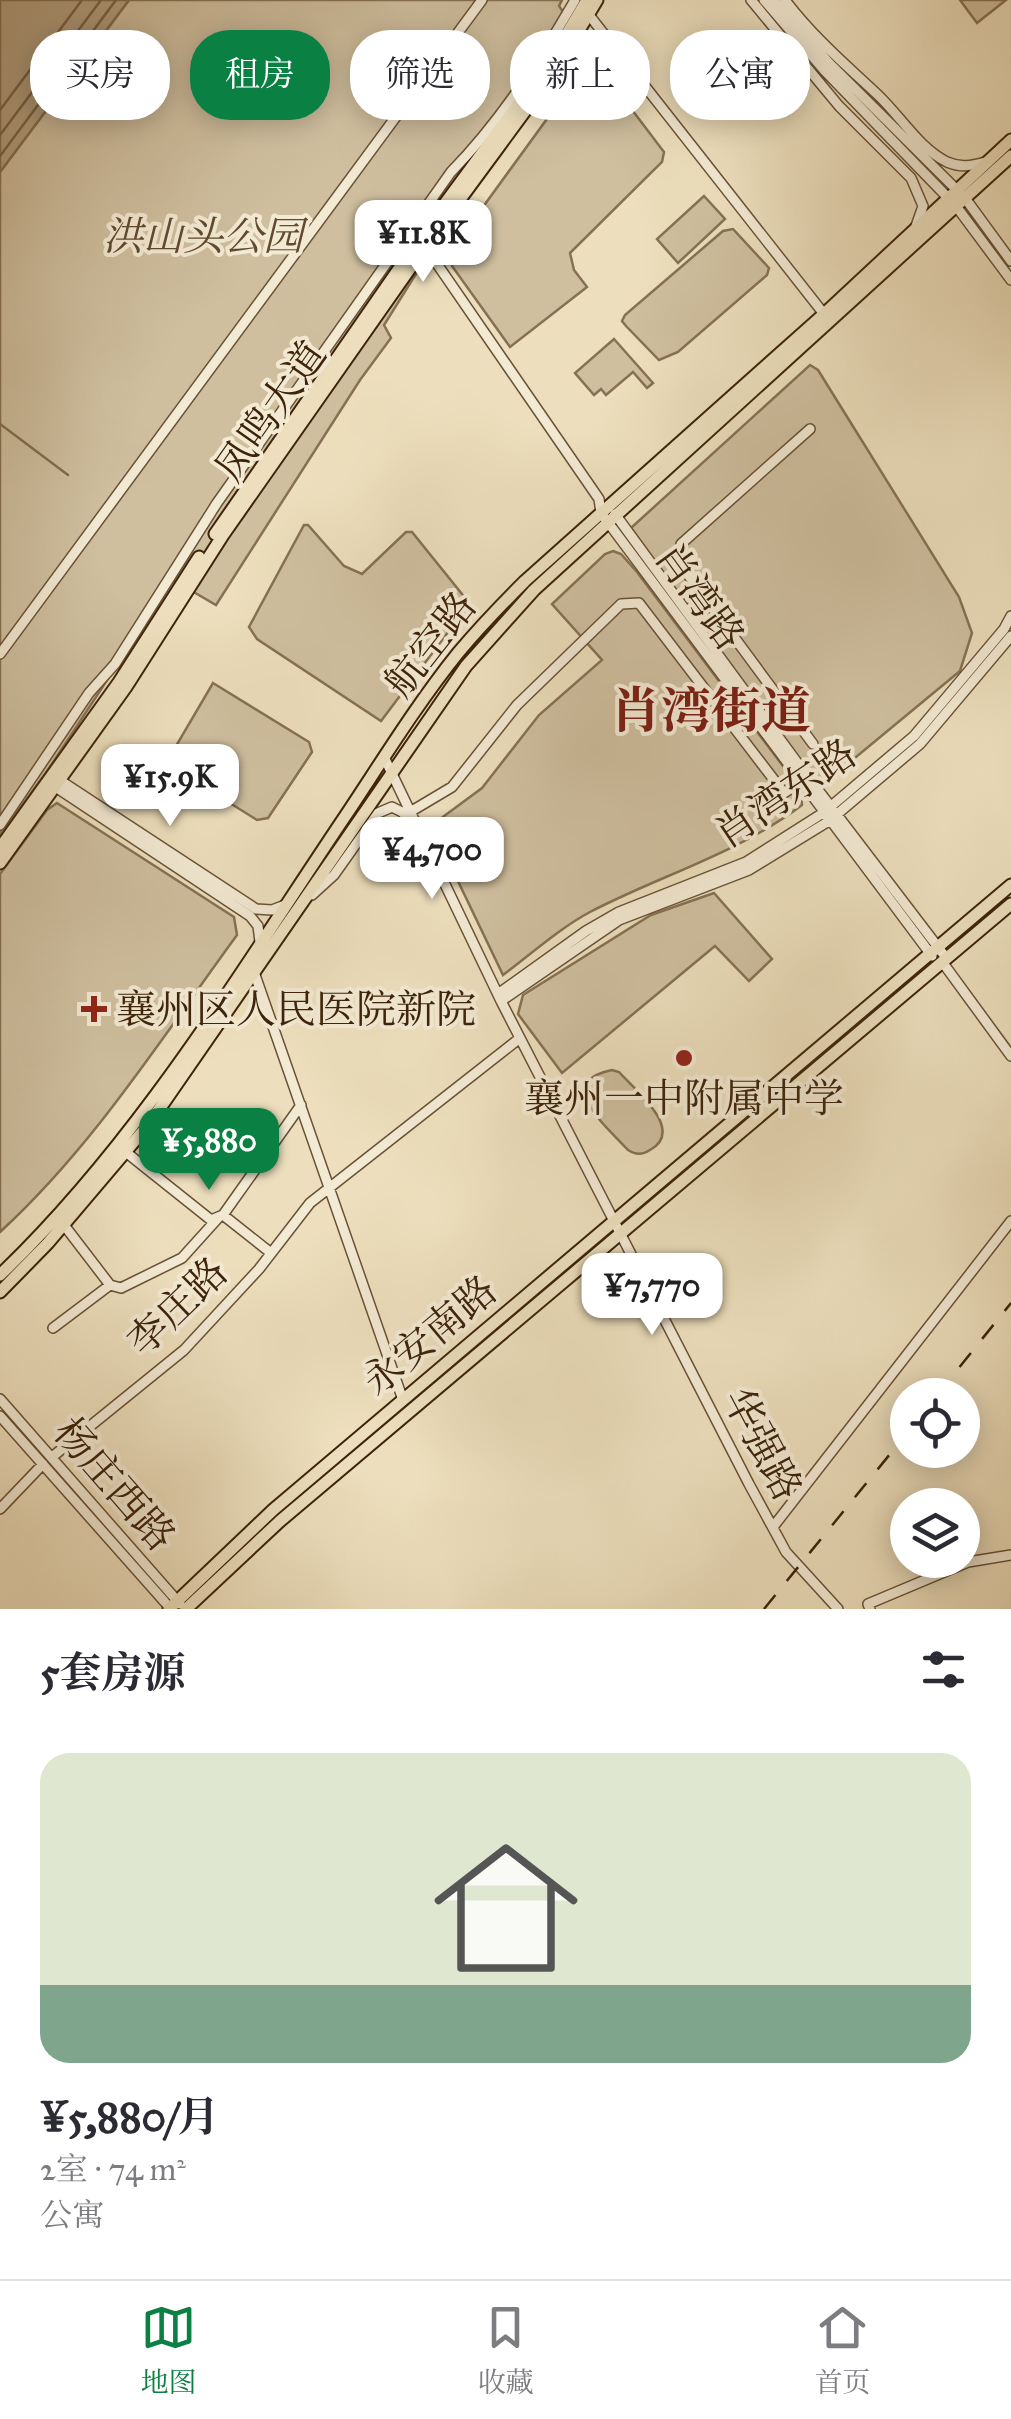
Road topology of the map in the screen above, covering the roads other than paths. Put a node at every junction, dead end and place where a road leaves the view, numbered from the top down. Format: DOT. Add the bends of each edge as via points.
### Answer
graph roads {
  1 [pos="482,0"];
  2 [pos="575,0"];
  3 [pos="587,0"];
  4 [pos="597,0"];
  5 [pos="751,0"];
  6 [pos="764,0"];
  7 [pos="774,0"];
  8 [pos="785,0"];
  9 [pos="589,14"];
  10 [pos="1011,140"];
  11 [pos="1011,156"];
  12 [pos="988,161"];
  13 [pos="956,198"];
  14 [pos="916,227"];
  15 [pos="422,243"];
  16 [pos="1011,261"];
  17 [pos="1011,280"];
  18 [pos="824,314"];
  19 [pos="810,429"];
  20 [pos="607,511"];
  21 [pos="1011,616"];
  22 [pos="1011,636"];
  23 [pos="0,654"];
  24 [pos="812,744"];
  25 [pos="384,757"];
  26 [pos="390,774"];
  27 [pos="55,781"];
  28 [pos="790,790"];
  29 [pos="410,812"];
  30 [pos="831,814"];
  31 [pos="0,825"];
  32 [pos="420,832"];
  33 [pos="0,848"];
  34 [pos="0,863"];
  35 [pos="1011,885"];
  36 [pos="1011,904"];
  37 [pos="292,906"];
  38 [pos="260,942"];
  39 [pos="935,951"];
  40 [pos="943,963"];
  41 [pos="254,972"];
  42 [pos="499,997"];
  43 [pos="520,1038"];
  44 [pos="1011,1056"];
  45 [pos="300,1105"];
  46 [pos="126,1152"];
  47 [pos="330,1188"];
  48 [pos="221,1216"];
  49 [pos="1011,1221"];
  50 [pos="614,1222"];
  51 [pos="64,1225"];
  52 [pos="621,1236"];
  53 [pos="271,1253"];
  54 [pos="0,1276"];
  55 [pos="110,1285"];
  56 [pos="0,1292"];
  57 [pos="54,1328"];
  58 [pos="0,1399"];
  59 [pos="403,1400"];
  60 [pos="0,1416"];
  61 [pos="52,1457"];
  62 [pos="43,1464"];
  63 [pos="0,1509"];
  64 [pos="772,1526"];
  65 [pos="1011,1555"];
  66 [pos="176,1607"];
  67 [pos="838,1609"];
  68 [pos="870,1609"];
  1 -- 23 [label="street"];
  2 -- 31 [label="street"];
  3 -- 15 [label="main road, 凤鸣大道"];
  4 -- 9 [label="main road, 凤鸣大道"];
  5 -- 14 [label="street" via="839,106 911,178 923,206"];
  6 -- 13 [label="street" via="824,70"];
  7 -- 13 [label="street"];
  8 -- 12 [label="street" via="931,152 967,167"];
  9 -- 15 [label="main road, 凤鸣大道" via="556,69"];
  9 -- 18 [label="street"];
  10 -- 12 [label="main road, 航空路"];
  11 -- 13 [label="main road, 航空路"];
  12 -- 13 [label="main road, 航空路"];
  13 -- 14 [label="main road, 航空路"];
  13 -- 16 [label="street"];
  13 -- 17 [label="street"];
  13 -- 20 [label="main road, 航空路"];
  14 -- 18 [label="main road, 航空路"];
  15 -- 20 [label="street, 肖湾路"];
  15 -- 27 [label="main road, 凤鸣大道"];
  18 -- 20 [label="main road, 航空路"];
  19 -- 24 [label="street" via="681,544 680,564"];
  20 -- 25 [label="main road, 航空路" via="525,581 468,642"];
  20 -- 26 [label="main road, 航空路" via="466,666"];
  20 -- 30 [label="street, 肖湾路"];
  21 -- 30 [label="street, 肖湾东路" via="914,736"];
  22 -- 30 [label="street, 肖湾东路" via="920,744"];
  25 -- 26 [label="street, 华强路"];
  25 -- 37 [label="main road, 航空路"];
  26 -- 29 [label="street, 华强路"];
  26 -- 37 [label="main road, 航空路"];
  27 -- 33 [label="main road, 凤鸣大道"];
  27 -- 34 [label="main road, 凤鸣大道"];
  27 -- 37 [label="street" via="256,909"];
  27 -- 38 [label="street" via="250,916"];
  28 -- 29 [label="street" via="784,792 639,603 621,604 517,705 452,787"];
  29 -- 32 [label="street, 华强路"];
  30 -- 39 [label="street, 肖湾路"];
  30 -- 42 [label="street, 肖湾东路" via="746,862 619,912"];
  32 -- 37 [label="street" via="392,807 378,812 334,876"];
  32 -- 42 [label="street, 华强路"];
  35 -- 39 [label="main road, 永安南路"];
  36 -- 40 [label="main road, 永安南路"];
  37 -- 38 [label="main road, 航空路"];
  37 -- 41 [label="main road, 航空路"];
  38 -- 54 [label="main road, 航空路" via="141,1117"];
  39 -- 40 [label="street, 肖湾路"];
  39 -- 50 [label="main road, 永安南路"];
  40 -- 44 [label="street, 肖湾路"];
  40 -- 52 [label="main road, 永安南路"];
  41 -- 45 [label="street"];
  41 -- 46 [label="main road, 航空路"];
  42 -- 43 [label="street, 华强路"];
  43 -- 47 [label="street, 李庄路"];
  43 -- 50 [label="street, 华强路"];
  45 -- 47 [label="street"];
  45 -- 48 [label="street"];
  46 -- 48 [label="street" via="211,1220"];
  46 -- 51 [label="main road, 航空路"];
  47 -- 53 [label="street, 李庄路"];
  47 -- 59 [label="street"];
  48 -- 53 [label="street"];
  48 -- 55 [label="street" via="182,1258 121,1288"];
  49 -- 64 [label="street"];
  50 -- 52 [label="street, 华强路"];
  50 -- 59 [label="main road, 永安南路"];
  51 -- 55 [label="street"];
  51 -- 56 [label="main road, 航空路"];
  52 -- 64 [label="street, 华强路"];
  52 -- 66 [label="main road, 永安南路"];
  53 -- 61 [label="street, 李庄路" via="184,1350"];
  55 -- 57 [label="street"];
  58 -- 61 [label="street, 杨庄西路"];
  59 -- 66 [label="main road, 永安南路" via="272,1510"];
  60 -- 62 [label="street, 杨庄西路"];
  61 -- 66 [label="street, 杨庄西路"];
  62 -- 63 [label="street"];
  62 -- 66 [label="street, 杨庄西路"];
  64 -- 67 [label="street, 华强路" via="786,1552"];
  65 -- 68 [label="street" via="968,1562 868,1604"];
}
